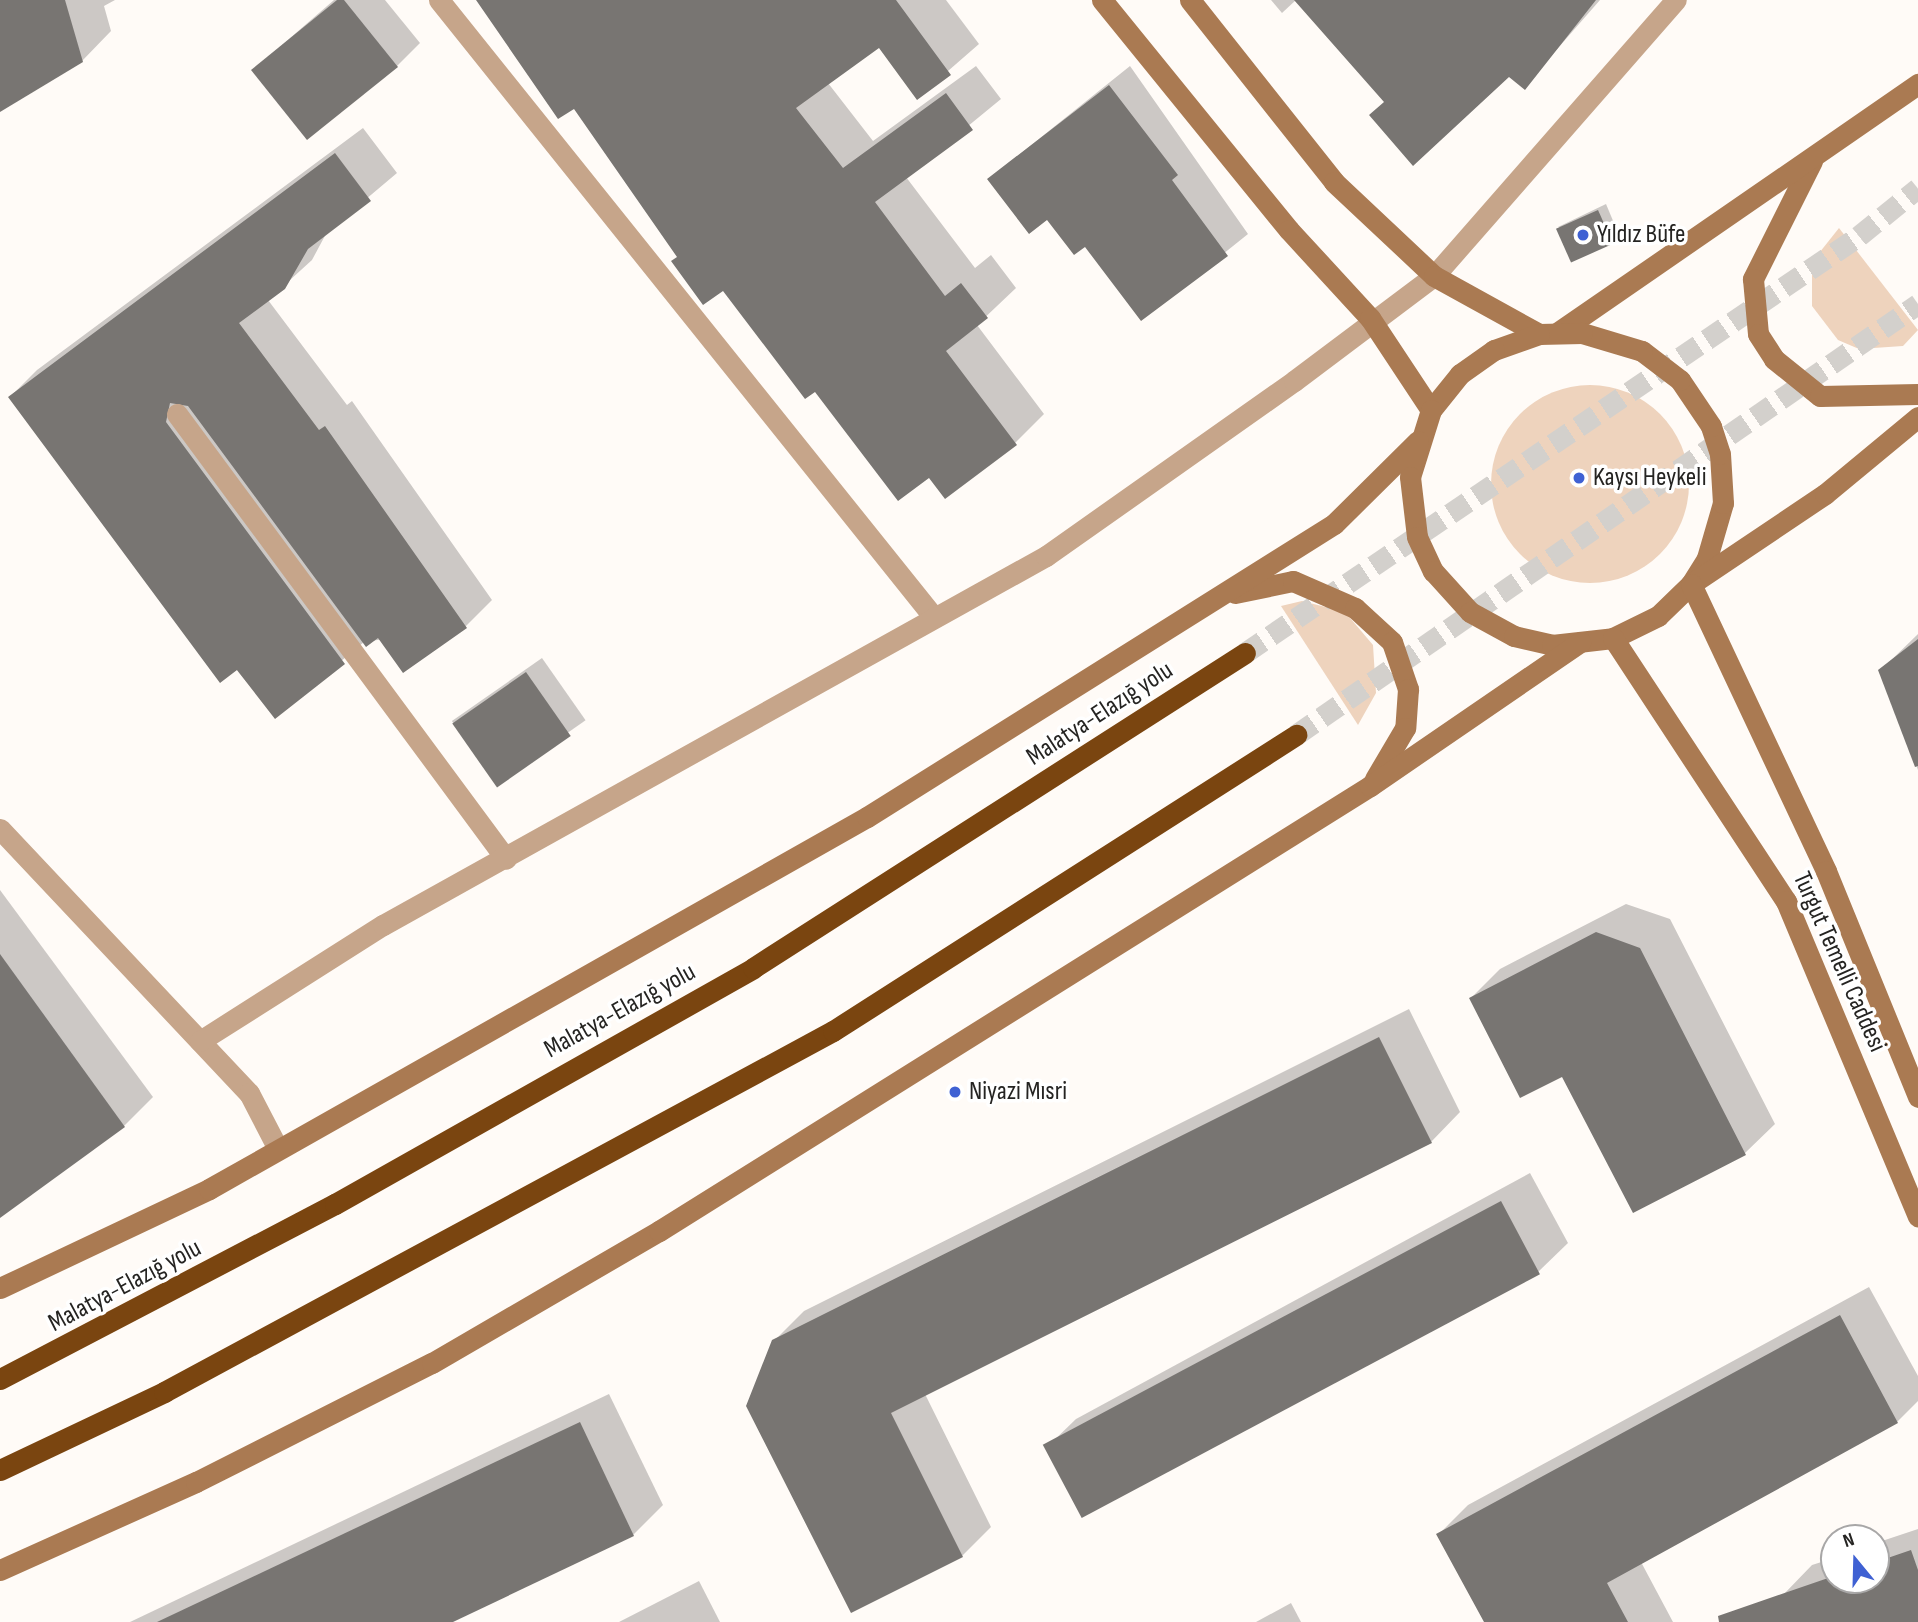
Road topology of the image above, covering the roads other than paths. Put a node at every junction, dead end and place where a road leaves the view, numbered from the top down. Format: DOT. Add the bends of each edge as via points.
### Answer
graph roads {
  1 [pos="439,0"];
  2 [pos="1102,0"];
  3 [pos="1190,0"];
  4 [pos="1676,0"];
  5 [pos="1918,84"];
  6 [pos="1814,156"];
  7 [pos="1434,276"];
  8 [pos="1370,318"];
  9 [pos="1548,334"];
  10 [pos="1918,394"];
  11 [pos="1431,410"];
  12 [pos="177,414"];
  13 [pos="1918,417"];
  14 [pos="1418,441"];
  15 [pos="1690,584"];
  16 [pos="1222,596"];
  17 [pos="932,615"];
  18 [pos="1614,638"];
  19 [pos="1580,642"];
  20 [pos="1245,653"];
  21 [pos="1296,736"];
  22 [pos="1370,786"];
  23 [pos="0,829"];
  24 [pos="506,859"];
  25 [pos="200,1041"];
  26 [pos="1918,1097"];
  27 [pos="278,1149"];
  28 [pos="1918,1217"];
  29 [pos="0,1288"];
  30 [pos="0,1379"];
  31 [pos="0,1470"];
  32 [pos="0,1570"];
  1 -- 17 [label="street"];
  2 -- 8 [label="main road" via="1289,230"];
  3 -- 7 [label="main road" via="1334,183"];
  4 -- 7 [label="street"];
  5 -- 6 [label="main road"];
  6 -- 9 [label="main road"];
  6 -- 10 [label="main road" via="1753,279 1758,334 1774,359 1820,396"];
  7 -- 8 [label="street"];
  7 -- 9 [label="main road"];
  8 -- 11 [label="main road"];
  8 -- 17 [label="street" via="1294,382 1046,556"];
  9 -- 11 [label="main road" via="1494,350 1460,374"];
  9 -- 15 [label="main road" via="1582,333 1642,351 1681,380 1711,426 1723,503 1707,558"];
  11 -- 14 [label="main road"];
  12 -- 24 [label="street"];
  13 -- 15 [label="main road" via="1825,494"];
  14 -- 16 [label="main road" via="1335,523"];
  14 -- 19 [label="main road" via="1411,509 1433,571 1470,612 1514,636 1552,645"];
  15 -- 18 [label="main road" via="1658,616"];
  15 -- 26 [label="main road, Turgut Temelli Caddesi" via="1826,871"];
  16 -- 22 [label="main road" via="1293,581 1354,608 1392,642 1408,689 1405,728"];
  16 -- 27 [label="main road" via="867,817"];
  17 -- 24 [label="street"];
  18 -- 19 [label="main road"];
  18 -- 28 [label="main road, Turgut Temelli Caddesi" via="1786,901"];
  19 -- 22 [label="main road"];
  20 -- 30 [label="highway, Malatya-Elazığ yolu" via="753,968 335,1204"];
  21 -- 31 [label="highway" via="833,1031 164,1392"];
  22 -- 32 [label="main road" via="659,1231 432,1363 196,1482"];
  23 -- 25 [label="street"];
  24 -- 25 [label="street" via="383,925"];
  25 -- 27 [label="street" via="249,1093"];
  27 -- 29 [label="main road" via="209,1189"];
}
